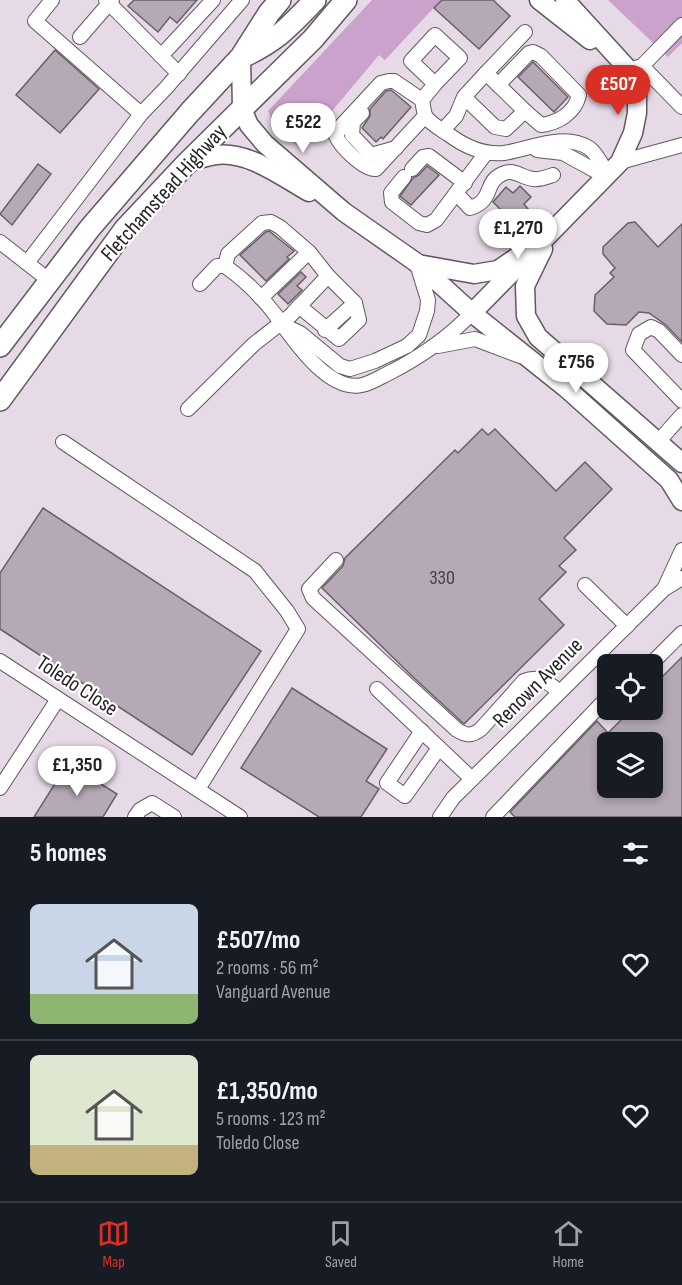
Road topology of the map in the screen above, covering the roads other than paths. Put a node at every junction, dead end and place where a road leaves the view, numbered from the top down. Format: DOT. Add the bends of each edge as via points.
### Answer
graph roads {
  1 [pos="52,0"];
  2 [pos="213,0"];
  3 [pos="242,0"];
  4 [pos="280,0"];
  5 [pos="315,0"];
  6 [pos="346,0"];
  7 [pos="539,0"];
  8 [pos="565,0"];
  9 [pos="109,1"];
  10 [pos="682,26"];
  11 [pos="525,32"];
  12 [pos="80,38"];
  13 [pos="161,56"];
  14 [pos="241,57"];
  15 [pos="636,68"];
  16 [pos="486,73"];
  17 [pos="179,74"];
  18 [pos="435,84"];
  19 [pos="498,85"];
  20 [pos="464,97"];
  21 [pos="422,100"];
  22 [pos="682,107"];
  23 [pos="242,109"];
  24 [pos="525,111"];
  25 [pos="141,114"];
  26 [pos="425,116"];
  27 [pos="443,130"];
  28 [pos="682,145"];
  29 [pos="486,153"];
  30 [pos="188,162"];
  31 [pos="611,171"];
  32 [pos="553,175"];
  33 [pos="461,189"];
  34 [pos="344,213"];
  35 [pos="551,234"];
  36 [pos="0,243"];
  37 [pos="309,252"];
  38 [pos="27,263"];
  39 [pos="417,263"];
  40 [pos="225,266"];
  41 [pos="328,276"];
  42 [pos="50,281"];
  43 [pos="200,284"];
  44 [pos="261,298"];
  45 [pos="299,306"];
  46 [pos="472,314"];
  47 [pos="281,324"];
  48 [pos="0,346"];
  49 [pos="435,346"];
  50 [pos="682,355"];
  51 [pos="531,360"];
  52 [pos="0,400"];
  53 [pos="682,401"];
  54 [pos="188,409"];
  55 [pos="682,415"];
  56 [pos="63,442"];
  57 [pos="658,442"];
  58 [pos="682,463"];
  59 [pos="682,501"];
  60 [pos="682,550"];
  61 [pos="336,560"];
  62 [pos="682,578"];
  63 [pos="585,585"];
  64 [pos="664,589"];
  65 [pos="627,626"];
  66 [pos="682,633"];
  67 [pos="661,654"];
  68 [pos="0,661"];
  69 [pos="377,689"];
  70 [pos="559,691"];
  71 [pos="58,699"];
  72 [pos="597,708"];
  73 [pos="422,732"];
  74 [pos="439,748"];
  75 [pos="472,779"];
  76 [pos="0,788"];
  77 [pos="198,789"];
  78 [pos="439,815"];
  79 [pos="135,817"];
  80 [pos="174,817"];
  81 [pos="240,817"];
  82 [pos="493,817"];
  1 -- 25 [label="street" via="36,21"];
  2 -- 13 [label="street"];
  3 -- 17 [label="street"];
  4 -- 14 [label="highway, Fletchamstead Highway"];
  5 -- 14 [label="highway" via="285,32"];
  6 -- 23 [label="highway, Fletchamstead Highway" via="313,39"];
  7 -- 15 [label="main road"];
  8 -- 15 [label="main road"];
  9 -- 12 [label="street"];
  9 -- 13 [label="street"];
  10 -- 15 [label="street"];
  11 -- 16 [label="street"];
  13 -- 17 [label="street"];
  14 -- 23 [label="main road"];
  14 -- 42 [label="highway, Fletchamstead Highway" via="90,228"];
  15 -- 22 [label="street"];
  15 -- 31 [label="main road" via="637,113 633,133"];
  16 -- 19 [label="street"];
  16 -- 20 [label="street"];
  17 -- 25 [label="street"];
  18 -- 21 [label="street"];
  19 -- 24 [label="street"];
  19 -- 24 [label="street" via="533,52 579,95 570,111 555,124 541,125"];
  20 -- 24 [label="street" via="501,130"];
  20 -- 27 [label="street" via="456,116"];
  21 -- 26 [label="street"];
  21 -- 26 [label="street" via="394,81 381,83 336,136 371,169 380,165"];
  23 -- 30 [label="highway, Fletchamstead Highway"];
  23 -- 34 [label="main road" via="265,144"];
  25 -- 38 [label="street"];
  26 -- 27 [label="street"];
  27 -- 29 [label="street" via="456,141"];
  28 -- 31 [label="street"];
  29 -- 31 [label="street" via="564,141 593,151"];
  29 -- 33 [label="street"];
  30 -- 34 [label="main road" via="217,155 257,163"];
  30 -- 52 [label="highway, Fletchamstead Highway" via="125,229"];
  31 -- 35 [label="main road"];
  32 -- 33 [label="street" via="535,180 512,171 502,174 492,181 485,200 470,208"];
  33 -- 33 [label="street" via="429,156 423,157 391,193 392,202 424,225 436,220"];
  34 -- 39 [label="main road"];
  35 -- 39 [label="main road" via="498,270 474,274"];
  35 -- 46 [label="main road"];
  35 -- 57 [label="main road" via="525,286 526,316 538,337"];
  36 -- 38 [label="street"];
  37 -- 40 [label="street" via="280,227 262,223 228,254"];
  37 -- 41 [label="street"];
  37 -- 44 [label="street"];
  38 -- 42 [label="street"];
  39 -- 46 [label="main road"];
  39 -- 47 [label="street" via="428,300 419,334 406,346 375,361 350,369 340,366 300,333"];
  40 -- 43 [label="street" via="217,266"];
  40 -- 44 [label="street"];
  41 -- 45 [label="street"];
  41 -- 45 [label="street" via="355,303 360,320 339,339"];
  42 -- 48 [label="highway, Fletchamstead Highway"];
  44 -- 47 [label="street"];
  45 -- 47 [label="street"];
  46 -- 49 [label="street"];
  46 -- 51 [label="main road"];
  47 -- 49 [label="street" via="333,379 361,386 414,361"];
  47 -- 54 [label="street" via="254,344"];
  49 -- 51 [label="street" via="475,339"];
  50 -- 53 [label="street" via="651,327 639,334 633,350"];
  51 -- 59 [label="main road" via="669,480"];
  55 -- 57 [label="street"];
  56 -- 77 [label="street" via="255,571 298,629"];
  57 -- 58 [label="main road"];
  60 -- 64 [label="street, Renown Avenue"];
  61 -- 70 [label="street" via="309,589 313,598 465,735 475,735 482,729 524,681 542,679"];
  62 -- 64 [label="street, Renown Avenue"];
  63 -- 65 [label="street"];
  64 -- 65 [label="street, Renown Avenue"];
  65 -- 70 [label="street, Renown Avenue"];
  66 -- 67 [label="street"];
  68 -- 71 [label="street, Toledo Close"];
  69 -- 73 [label="street"];
  70 -- 75 [label="street, Renown Avenue"];
  71 -- 76 [label="street"];
  71 -- 77 [label="street, Toledo Close"];
  72 -- 82 [label="street"];
  73 -- 74 [label="street"];
  73 -- 74 [label="street" via="387,783 405,796"];
  74 -- 75 [label="street"];
  75 -- 78 [label="street, Renown Avenue"];
  77 -- 81 [label="street, Toledo Close"];
  79 -- 80 [label="street" via="152,803"];
}
